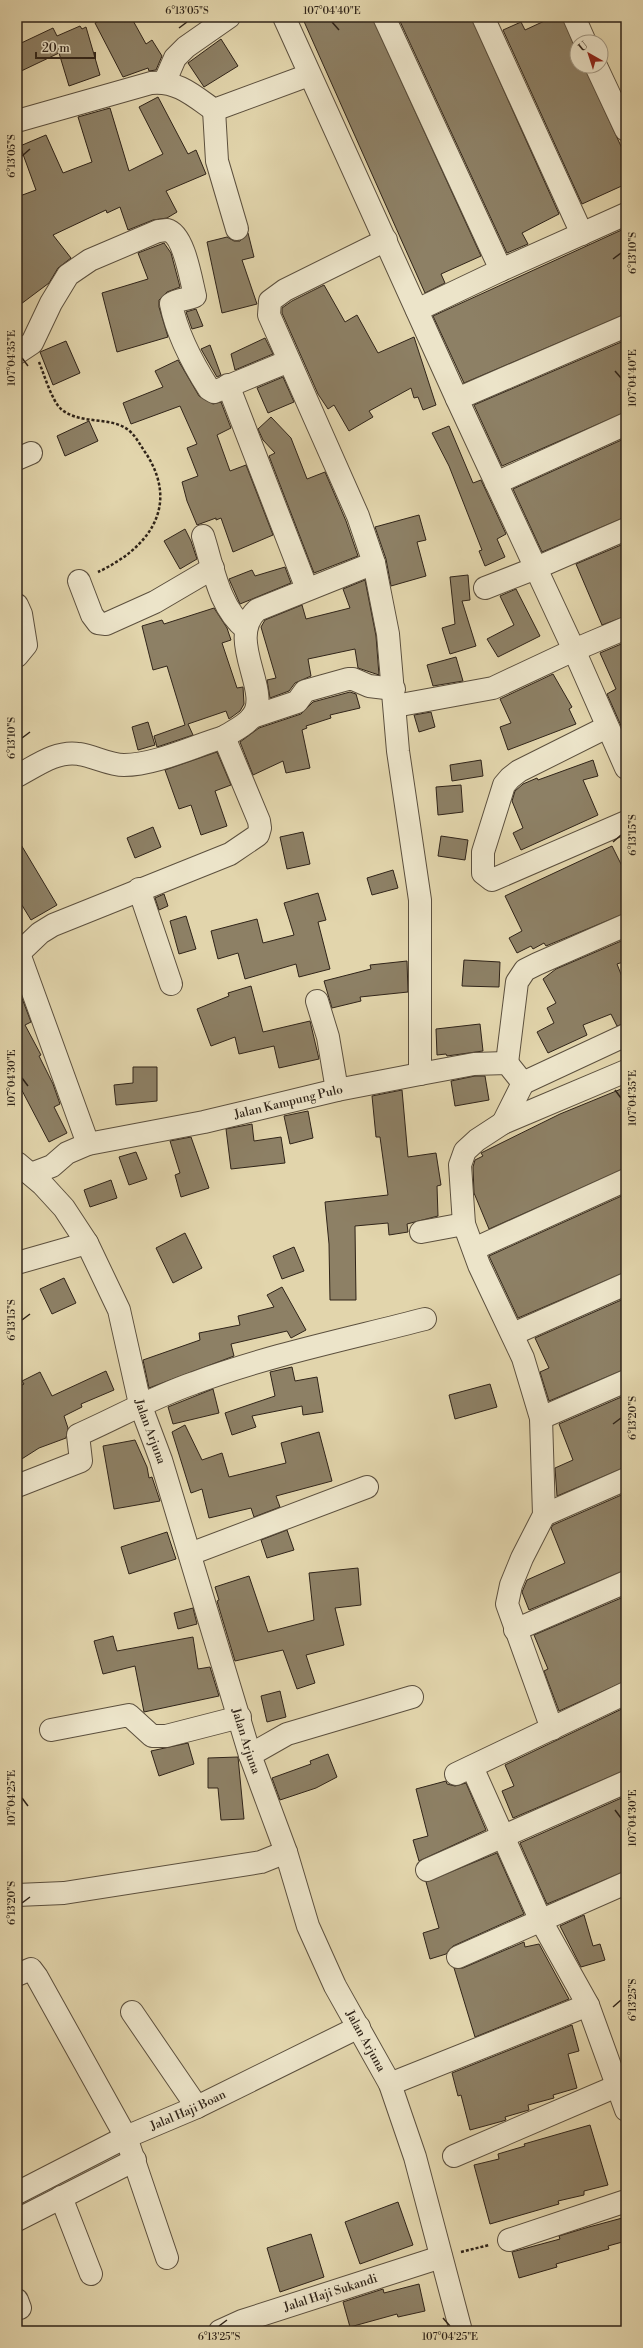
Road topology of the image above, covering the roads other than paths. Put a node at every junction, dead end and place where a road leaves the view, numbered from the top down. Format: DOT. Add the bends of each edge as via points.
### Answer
graph roads {
  1 [pos="229,17"];
  2 [pos="284,17"];
  3 [pos="384,17"];
  4 [pos="483,17"];
  5 [pos="574,17"];
  6 [pos="581,34"];
  7 [pos="600,74"];
  8 [pos="309,75"];
  9 [pos="164,81"];
  10 [pos="214,110"];
  11 [pos="18,119"];
  12 [pos="626,130"];
  13 [pos="626,214"];
  14 [pos="237,230"];
  15 [pos="582,234"];
  16 [pos="386,240"];
  17 [pos="501,270"];
  18 [pos="416,310"];
  19 [pos="626,326"];
  20 [pos="25,348"];
  21 [pos="289,361"];
  22 [pos="228,386"];
  23 [pos="456,399"];
  24 [pos="626,424"];
  25 [pos="496,483"];
  26 [pos="626,529"];
  27 [pos="203,536"];
  28 [pos="374,563"];
  29 [pos="213,568"];
  30 [pos="536,568"];
  31 [pos="79,581"];
  32 [pos="485,588"];
  33 [pos="307,589"];
  34 [pos="17,605"];
  35 [pos="626,628"];
  36 [pos="246,629"];
  37 [pos="574,650"];
  38 [pos="17,656"];
  39 [pos="394,697"];
  40 [pos="252,717"];
  41 [pos="607,727"];
  42 [pos="224,737"];
  43 [pos="626,768"];
  44 [pos="17,776"];
  45 [pos="626,822"];
  46 [pos="139,889"];
  47 [pos="626,925"];
  48 [pos="18,952"];
  49 [pos="171,984"];
  50 [pos="317,1002"];
  51 [pos="626,1035"];
  52 [pos="507,1063"];
  53 [pos="626,1071"];
  54 [pos="420,1074"];
  55 [pos="523,1083"];
  56 [pos="336,1090"];
  57 [pos="504,1123"];
  58 [pos="88,1144"];
  59 [pos="36,1172"];
  60 [pos="626,1180"];
  61 [pos="464,1224"];
  62 [pos="420,1232"];
  63 [pos="87,1243"];
  64 [pos="474,1249"];
  65 [pos="17,1263"];
  66 [pos="626,1284"];
  67 [pos="425,1319"];
  68 [pos="513,1334"];
  69 [pos="626,1381"];
  70 [pos="140,1404"];
  71 [pos="541,1418"];
  72 [pos="626,1479"];
  73 [pos="17,1486"];
  74 [pos="366,1487"];
  75 [pos="544,1515"];
  76 [pos="190,1554"];
  77 [pos="626,1582"];
  78 [pos="515,1630"];
  79 [pos="626,1693"];
  80 [pos="412,1697"];
  81 [pos="240,1718"];
  82 [pos="552,1729"];
  83 [pos="51,1730"];
  84 [pos="250,1755"];
  85 [pos="626,1782"];
  86 [pos="504,1836"];
  87 [pos="286,1852"];
  88 [pos="427,1870"];
  89 [pos="625,1885"];
  90 [pos="17,1895"];
  91 [pos="540,1919"];
  92 [pos="458,1957"];
  93 [pos="17,1975"];
  94 [pos="588,2005"];
  95 [pos="132,2012"];
  96 [pos="358,2027"];
  97 [pos="390,2084"];
  98 [pos="617,2086"];
  99 [pos="197,2107"];
  100 [pos="626,2110"];
  101 [pos="126,2137"];
  102 [pos="454,2156"];
  103 [pos="135,2160"];
  104 [pos="17,2193"];
  105 [pos="61,2197"];
  106 [pos="626,2201"];
  107 [pos="17,2220"];
  108 [pos="508,2240"];
  109 [pos="441,2257"];
  110 [pos="167,2258"];
  111 [pos="91,2274"];
  112 [pos="220,2331"];
  113 [pos="461,2331"];
  1 -- 9 [label="street" via="175,58"];
  2 -- 8 [label="street"];
  3 -- 17 [label="street"];
  4 -- 15 [label="street"];
  5 -- 6 [label="street"];
  7 -- 12 [label="street"];
  8 -- 10 [label="street"];
  8 -- 16 [label="street"];
  9 -- 10 [label="street" via="192,94"];
  9 -- 11 [label="street" via="151,82"];
  10 -- 14 [label="street" via="217,161"];
  13 -- 15 [label="street"];
  15 -- 17 [label="street"];
  16 -- 18 [label="street"];
  16 -- 21 [label="street" via="285,290 270,301 270,315"];
  17 -- 18 [label="street"];
  18 -- 23 [label="street"];
  19 -- 23 [label="street"];
  20 -- 22 [label="street" via="68,275 90,260 158,231 166,230 180,241 195,296 171,304 177,328 209,389 214,392"];
  21 -- 22 [label="street"];
  21 -- 28 [label="street" via="358,516"];
  22 -- 33 [label="street"];
  23 -- 25 [label="street"];
  24 -- 25 [label="street"];
  25 -- 30 [label="street"];
  26 -- 30 [label="street"];
  27 -- 29 [label="street"];
  28 -- 33 [label="street"];
  28 -- 39 [label="street" via="388,634"];
  29 -- 31 [label="street" via="155,602 106,624 98,623 92,615"];
  29 -- 36 [label="street" via="226,607 236,622"];
  30 -- 32 [label="street"];
  30 -- 37 [label="street"];
  33 -- 36 [label="street" via="257,610 248,618"];
  34 -- 38 [label="street" via="26,645"];
  35 -- 37 [label="street"];
  36 -- 40 [label="street" via="244,633 257,696 257,708"];
  37 -- 39 [label="street" via="493,688"];
  37 -- 41 [label="street"];
  39 -- 40 [label="street" via="348,679 305,691 297,702"];
  39 -- 54 [label="street" via="398,751 420,900"];
  40 -- 42 [label="street"];
  41 -- 43 [label="street"];
  41 -- 45 [label="street" via="519,771 507,781 483,852 483,873 492,880"];
  42 -- 44 [label="street" via="147,763 123,765 80,754 65,753"];
  42 -- 46 [label="street" via="258,821 258,835 230,854"];
  46 -- 48 [label="street" via="53,925"];
  46 -- 49 [label="street"];
  47 -- 52 [label="street" via="536,964 520,975"];
  48 -- 58 [label="street"];
  50 -- 56 [label="street" via="328,1037"];
  51 -- 55 [label="street"];
  52 -- 54 [label="street, Jalan Kampung Pulo" via="474,1064"];
  52 -- 55 [label="street"];
  53 -- 57 [label="street"];
  54 -- 56 [label="street, Jalan Kampung Pulo"];
  55 -- 57 [label="street"];
  56 -- 58 [label="street, Jalan Kampung Pulo" via="204,1122"];
  57 -- 61 [label="street" via="477,1140 462,1157 460,1165"];
  58 -- 59 [label="street, Jalan Kampung Pulo"];
  59 -- 63 [label="street, Jalan Arjuna"];
  60 -- 64 [label="street"];
  61 -- 62 [label="street"];
  61 -- 64 [label="street"];
  63 -- 65 [label="street"];
  63 -- 70 [label="street, Jalan Arjuna" via="119,1310"];
  64 -- 68 [label="street"];
  66 -- 68 [label="street"];
  67 -- 70 [label="street" via="240,1367"];
  68 -- 71 [label="street"];
  69 -- 71 [label="street"];
  70 -- 73 [label="street" via="124,1416 78,1435 81,1460"];
  70 -- 76 [label="street, Jalan Arjuna" via="161,1460"];
  71 -- 75 [label="street"];
  72 -- 75 [label="street"];
  74 -- 76 [label="street"];
  75 -- 78 [label="street" via="511,1585 507,1604"];
  76 -- 81 [label="street, Jalan Arjuna"];
  77 -- 78 [label="street"];
  78 -- 82 [label="street"];
  79 -- 82 [label="street"];
  80 -- 84 [label="street" via="287,1734"];
  81 -- 83 [label="street" via="166,1736 152,1736 129,1715"];
  81 -- 84 [label="street, Jalan Arjuna"];
  82 -- 86 [label="street" via="464,1771"];
  84 -- 87 [label="street, Jalan Arjuna"];
  85 -- 86 [label="street"];
  86 -- 88 [label="street"];
  86 -- 91 [label="street"];
  87 -- 90 [label="street" via="261,1862 64,1893"];
  87 -- 96 [label="street, Jalan Arjuna" via="308,1926 335,1986"];
  89 -- 91 [label="street"];
  91 -- 92 [label="street"];
  91 -- 94 [label="street"];
  93 -- 101 [label="street" via="31,1969 37,1977"];
  94 -- 97 [label="street"];
  94 -- 98 [label="street"];
  95 -- 99 [label="street"];
  96 -- 97 [label="street, Jalan Arjuna"];
  96 -- 99 [label="street, Jalal Haji Boan"];
  97 -- 109 [label="street, Jalan Arjuna" via="415,2157"];
  98 -- 100 [label="street"];
  98 -- 102 [label="street"];
  99 -- 101 [label="street, Jalal Haji Boan"];
  101 -- 103 [label="street"];
  101 -- 104 [label="street, Jalal Haji Boan"];
  103 -- 105 [label="street"];
  103 -- 110 [label="street"];
  105 -- 107 [label="street"];
  105 -- 111 [label="street"];
  106 -- 108 [label="street"];
  109 -- 112 [label="street, Jalal Haji Sukandi" via="242,2321"];
  109 -- 113 [label="street, Jalan Arjuna"];
}
